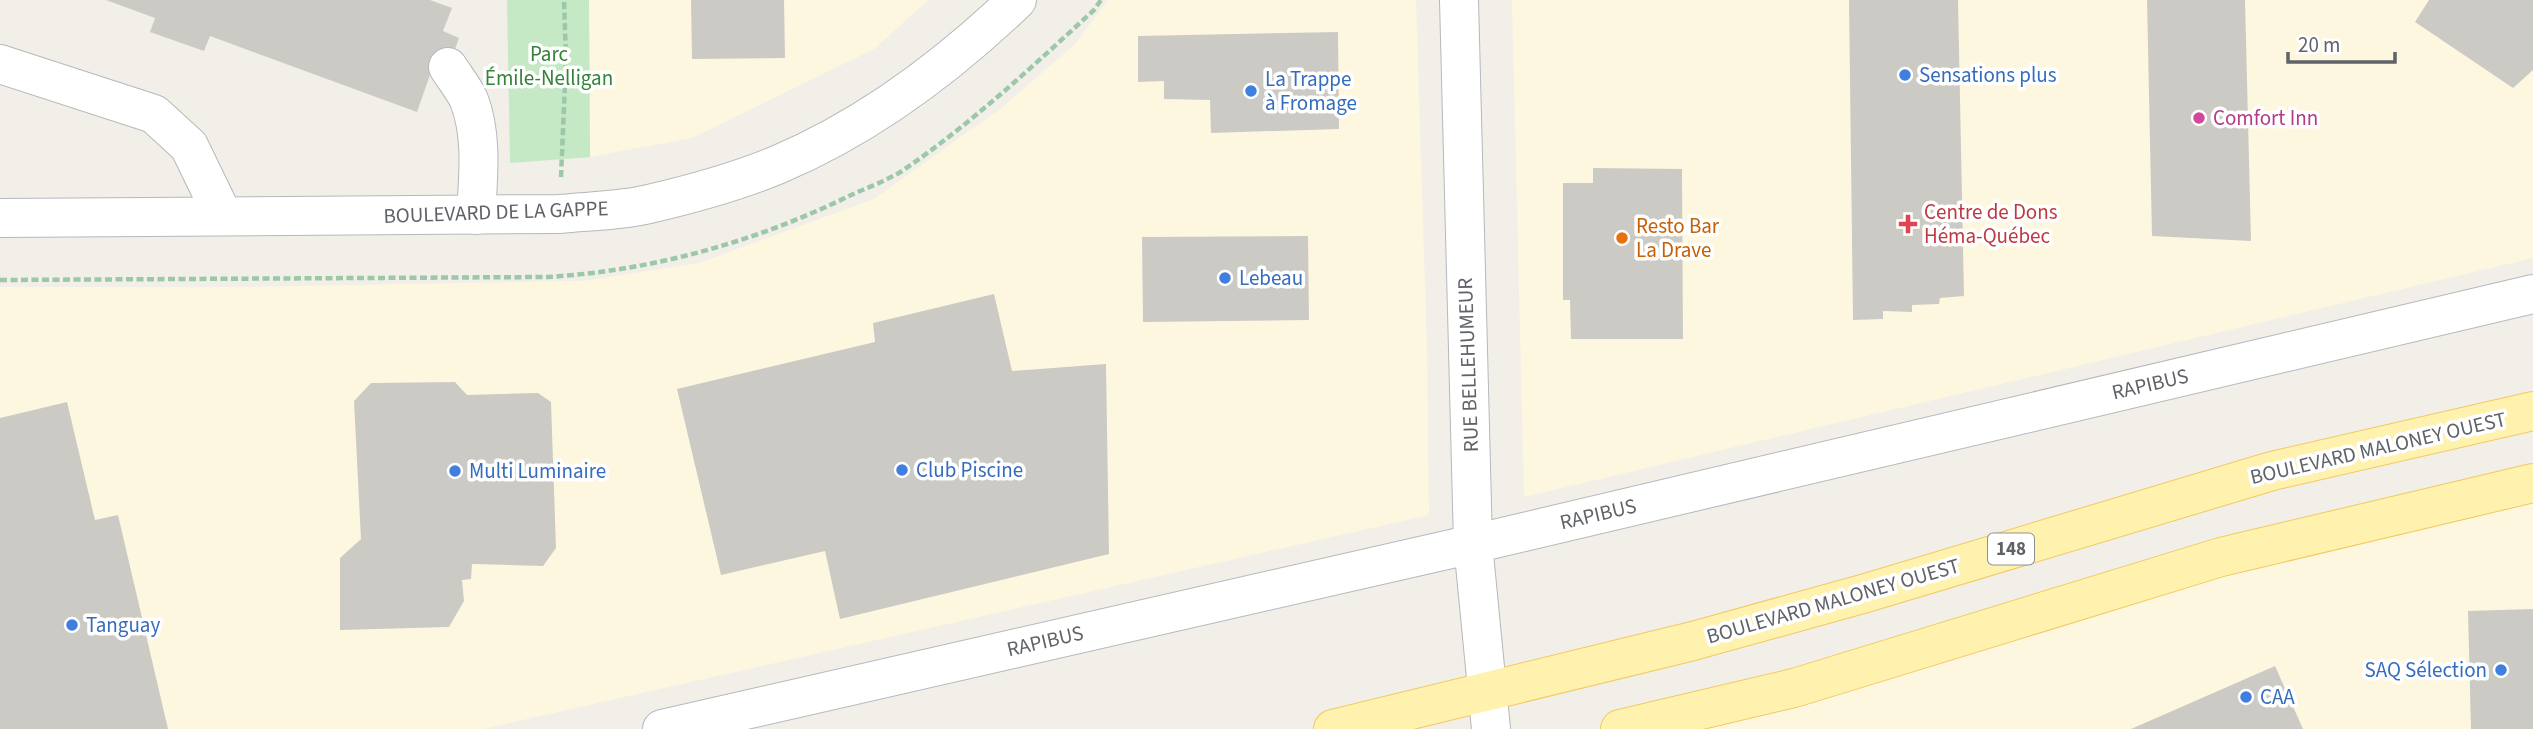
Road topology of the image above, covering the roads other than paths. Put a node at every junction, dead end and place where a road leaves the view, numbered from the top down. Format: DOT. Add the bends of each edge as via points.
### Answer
graph roads {
  1 [pos="1017,0"];
  2 [pos="1459,0"];
  3 [pos="0,64"];
  4 [pos="448,67"];
  5 [pos="4,207"];
  6 [pos="476,215"];
  7 [pos="223,216"];
  8 [pos="2533,294"];
  9 [pos="2533,411"];
  10 [pos="2533,483"];
  11 [pos="1473,544"];
  12 [pos="1489,691"];
  13 [pos="662,729"];
  14 [pos="1333,729"];
  15 [pos="1491,729"];
  16 [pos="1620,729"];
  1 -- 6 [label="street, BOULEVARD DE LA GAPPE" via="930,75 850,128 777,165 647,205 559,214"];
  2 -- 11 [label="street, RUE BELLEHUMEUR"];
  3 -- 7 [label="street" via="154,114 189,146"];
  4 -- 6 [label="street" via="468,99 476,126"];
  5 -- 7 [label="street, BOULEVARD DE LA GAPPE"];
  6 -- 7 [label="street, BOULEVARD DE LA GAPPE"];
  8 -- 11 [label="street, RAPIBUS"];
  9 -- 12 [label="main road, BOULEVARD MALONEY OUEST / 148" via="2272,471 1866,593"];
  10 -- 16 [label="main road" via="2221,557 1794,688"];
  11 -- 12 [label="street, RUE BELLEHUMEUR"];
  11 -- 13 [label="street, RAPIBUS"];
  12 -- 14 [label="main road, BOULEVARD MALONEY OUEST / 148"];
  12 -- 15 [label="street, RUE BELLEHUMEUR"];
}
